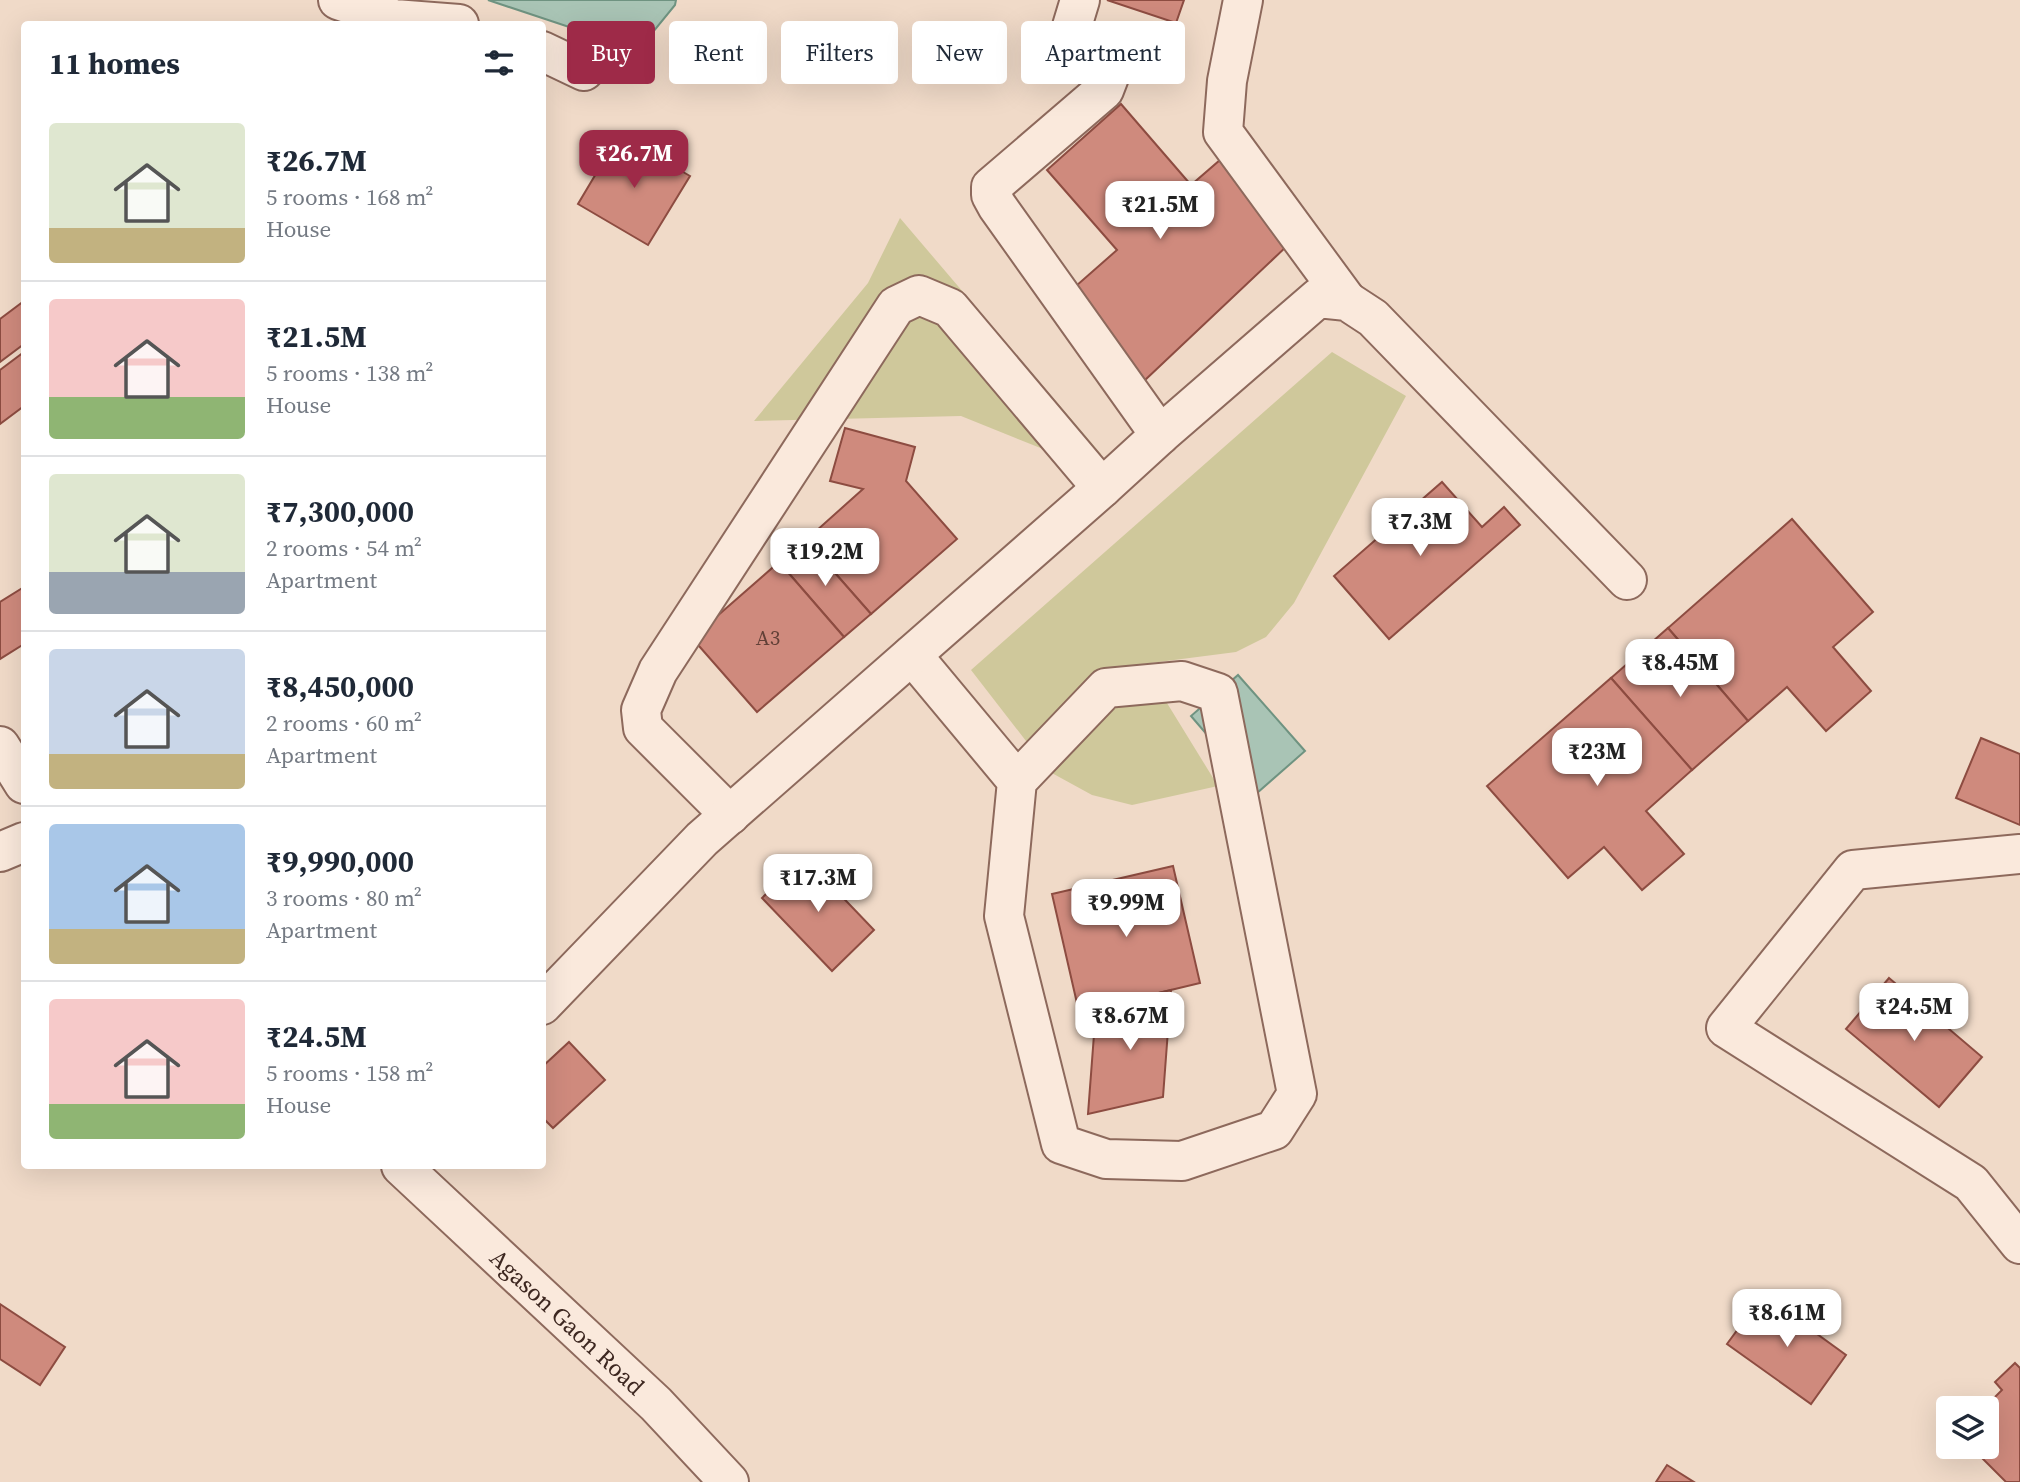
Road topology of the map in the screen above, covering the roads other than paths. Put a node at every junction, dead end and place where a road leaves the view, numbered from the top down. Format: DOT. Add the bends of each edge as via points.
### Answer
graph roads {
  1 [pos="338,0"];
  2 [pos="1080,0"];
  3 [pos="1242,0"];
  4 [pos="420,21"];
  5 [pos="546,53"];
  6 [pos="567,63"];
  7 [pos="1348,301"];
  8 [pos="1160,435"];
  9 [pos="1102,488"];
  10 [pos="1628,580"];
  11 [pos="912,655"];
  12 [pos="0,746"];
  13 [pos="21,780"];
  14 [pos="1017,781"];
  15 [pos="730,815"];
  16 [pos="21,843"];
  17 [pos="0,852"];
  18 [pos="2020,854"];
  19 [pos="546,1001"];
  20 [pos="404,1169"];
  21 [pos="2016,1229"];
  22 [pos="729,1482"];
  1 -- 4 [label="street" via="394,19"];
  2 -- 8 [label="street" via="1070,33 1105,58 1109,77 1104,90 991,187 991,195"];
  3 -- 7 [label="street" via="1223,132"];
  5 -- 6 [label="street"];
  7 -- 8 [label="street" via="1318,298"];
  7 -- 10 [label="street" via="1373,318"];
  8 -- 9 [label="street"];
  9 -- 11 [label="street"];
  9 -- 15 [label="street" via="950,308 919,295 897,306 658,671 641,710 643,728"];
  11 -- 14 [label="street"];
  11 -- 15 [label="street"];
  12 -- 13 [label="street"];
  14 -- 14 [label="street" via="1004,916 1061,1144 1106,1159 1182,1161 1274,1130 1297,1094 1218,693 1182,681 1106,688"];
  15 -- 19 [label="street"];
  16 -- 17 [label="street"];
  18 -- 21 [label="street" via="1853,870 1726,1028 1971,1183"];
  20 -- 22 [label="street, Agason Gaon Road" via="656,1404"];
}
